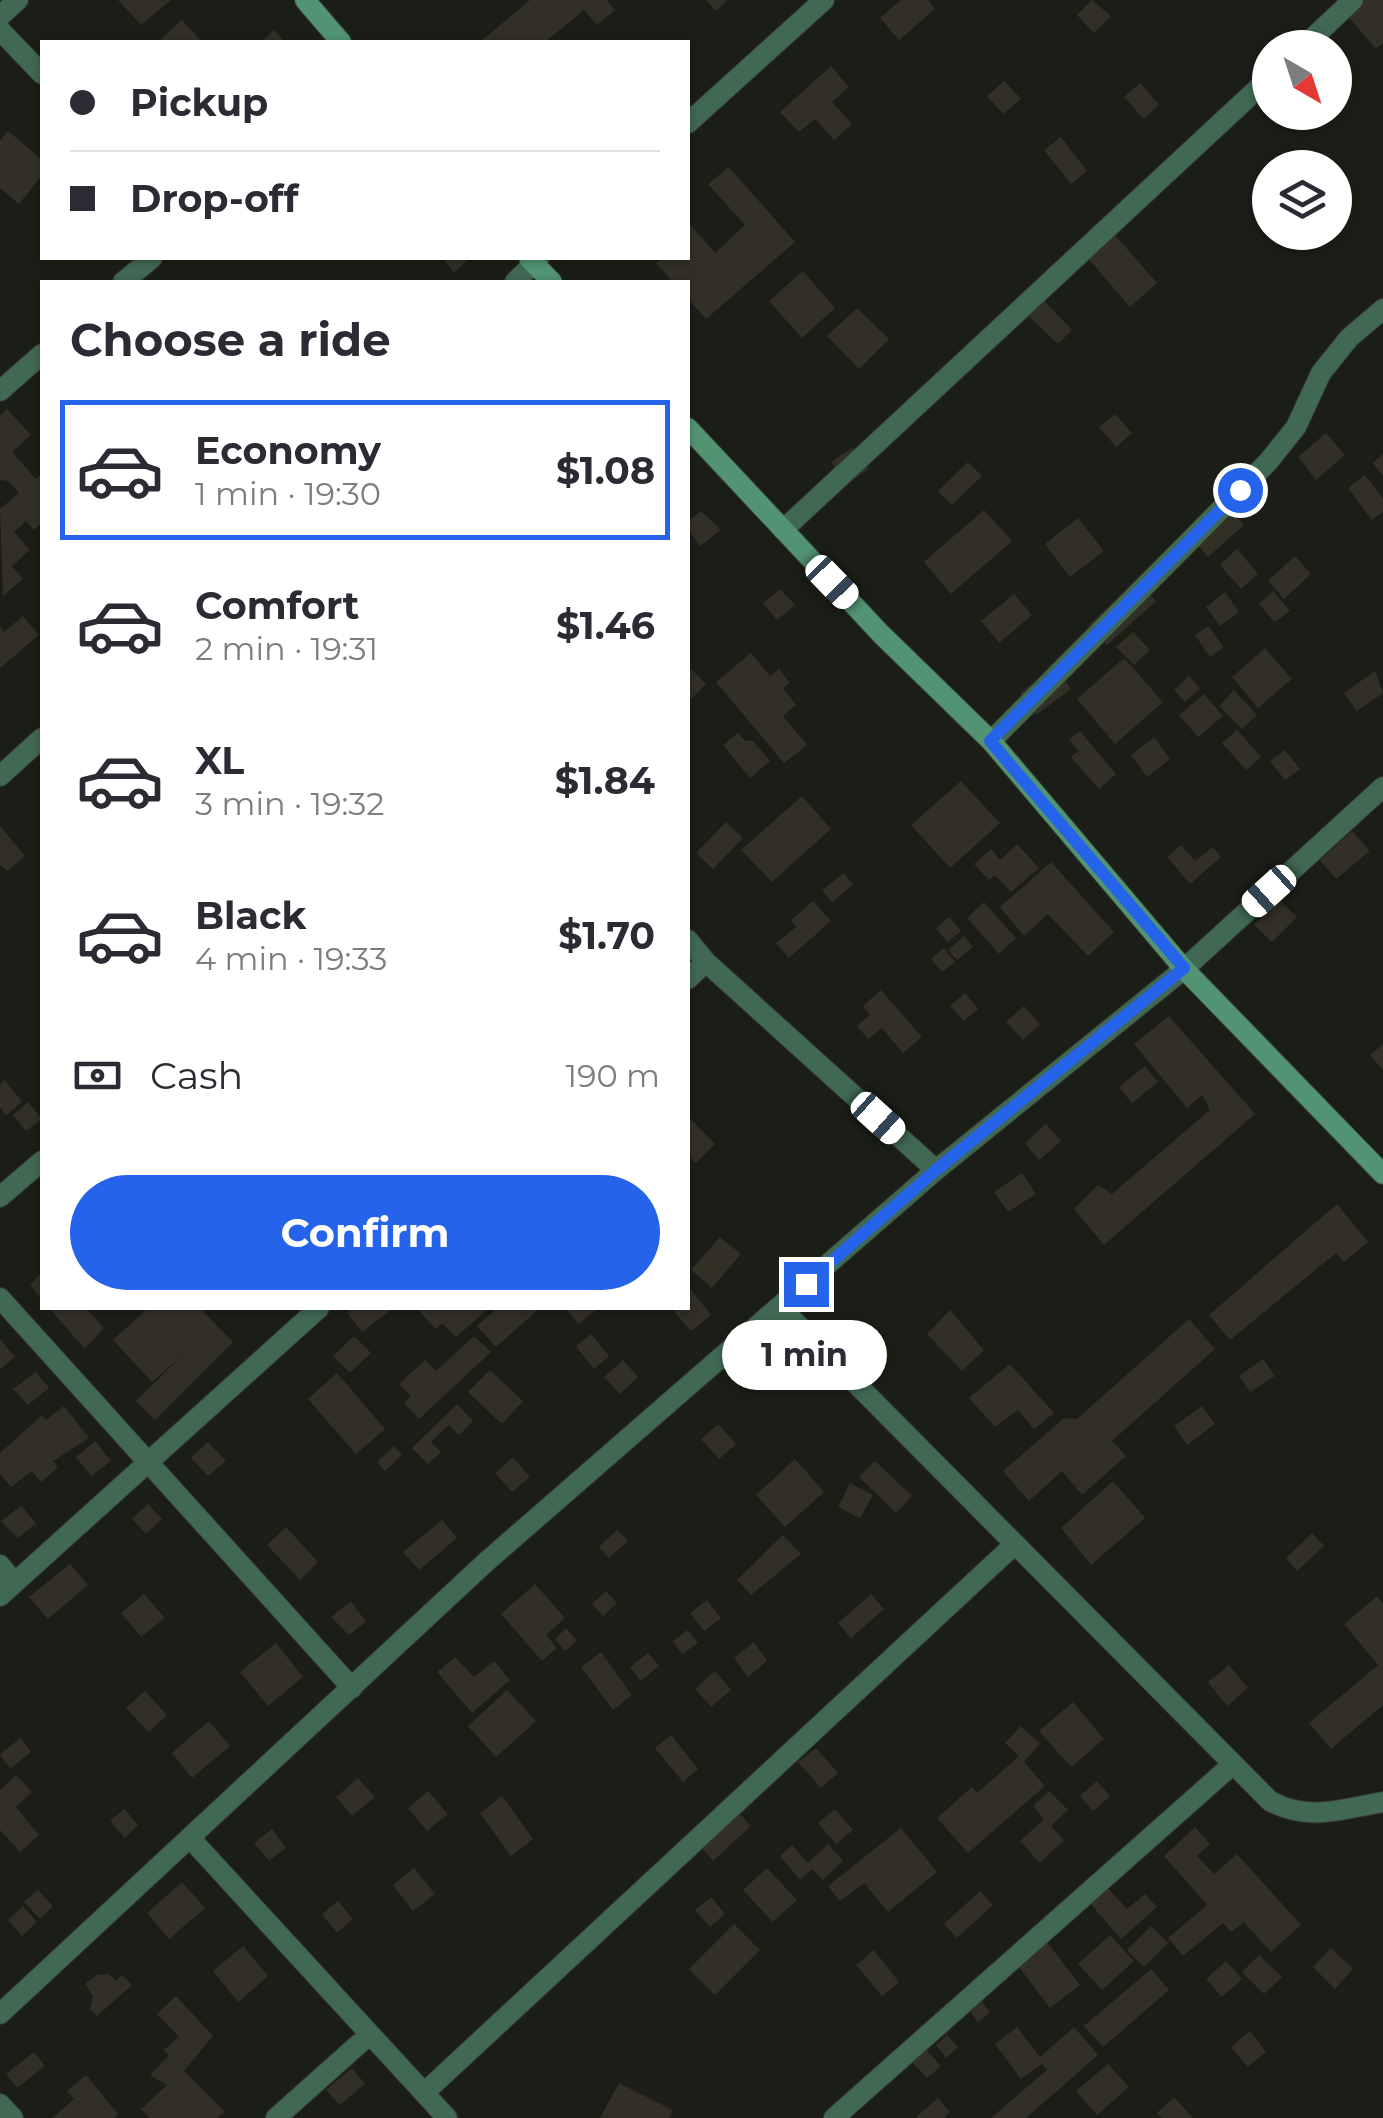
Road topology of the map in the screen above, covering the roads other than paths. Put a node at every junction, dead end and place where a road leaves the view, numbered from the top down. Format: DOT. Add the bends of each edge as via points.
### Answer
graph roads {
  1 [pos="18,0"];
  2 [pos="304,0"];
  3 [pos="824,0"];
  4 [pos="1353,0"];
  5 [pos="0,16"];
  6 [pos="0,30"];
  7 [pos="1321,30"];
  8 [pos="339,40"];
  9 [pos="40,72"];
  10 [pos="1252,94"];
  11 [pos="690,122"];
  12 [pos="150,260"];
  13 [pos="533,260"];
  14 [pos="535,260"];
  15 [pos="125,280"];
  16 [pos="517,280"];
  17 [pos="550,280"];
  18 [pos="1383,310"];
  19 [pos="40,356"];
  20 [pos="0,391"];
  21 [pos="690,430"];
  22 [pos="783,530"];
  23 [pos="40,740"];
  24 [pos="990,741"];
  25 [pos="0,776"];
  26 [pos="1383,787"];
  27 [pos="690,942"];
  28 [pos="706,962"];
  29 [pos="1184,968"];
  30 [pos="690,976"];
  31 [pos="40,1163"];
  32 [pos="936,1170"];
  33 [pos="1383,1174"];
  34 [pos="0,1197"];
  35 [pos="0,1298"];
  36 [pos="780,1307"];
  37 [pos="317,1310"];
  38 [pos="145,1462"];
  39 [pos="1015,1544"];
  40 [pos="0,1566"];
  41 [pos="7,1589"];
  42 [pos="352,1688"];
  43 [pos="1233,1764"];
  44 [pos="1383,1802"];
  45 [pos="192,1839"];
  46 [pos="0,2014"];
  47 [pos="370,2034"];
  48 [pos="424,2093"];
  49 [pos="0,2104"];
  50 [pos="13,2118"];
  51 [pos="276,2118"];
  52 [pos="447,2118"];
  53 [pos="834,2118"];
  1 -- 5 [label="street"];
  2 -- 8 [label="street"];
  3 -- 11 [label="street"];
  4 -- 7 [label="street"];
  6 -- 9 [label="street"];
  10 -- 22 [label="street"];
  12 -- 15 [label="street"];
  13 -- 16 [label="street"];
  14 -- 17 [label="street"];
  18 -- 24 [label="street" via="1348,338 1268,462"];
  19 -- 20 [label="street"];
  21 -- 22 [label="street"];
  22 -- 24 [label="street"];
  23 -- 25 [label="street"];
  24 -- 29 [label="street"];
  26 -- 29 [label="street"];
  27 -- 28 [label="street"];
  28 -- 30 [label="street"];
  28 -- 32 [label="street"];
  29 -- 32 [label="street"];
  29 -- 33 [label="street"];
  31 -- 34 [label="street"];
  32 -- 36 [label="street"];
  35 -- 38 [label="street"];
  36 -- 39 [label="street"];
  36 -- 42 [label="street" via="486,1562"];
  37 -- 38 [label="street"];
  38 -- 41 [label="street"];
  38 -- 42 [label="street"];
  39 -- 43 [label="street"];
  39 -- 48 [label="street"];
  40 -- 41 [label="street"];
  42 -- 45 [label="street"];
  43 -- 44 [label="street" via="1292,1813"];
  43 -- 53 [label="street"];
  45 -- 46 [label="street"];
  45 -- 47 [label="street"];
  47 -- 48 [label="street"];
  47 -- 51 [label="street"];
  48 -- 52 [label="street"];
  49 -- 50 [label="street"];
}
